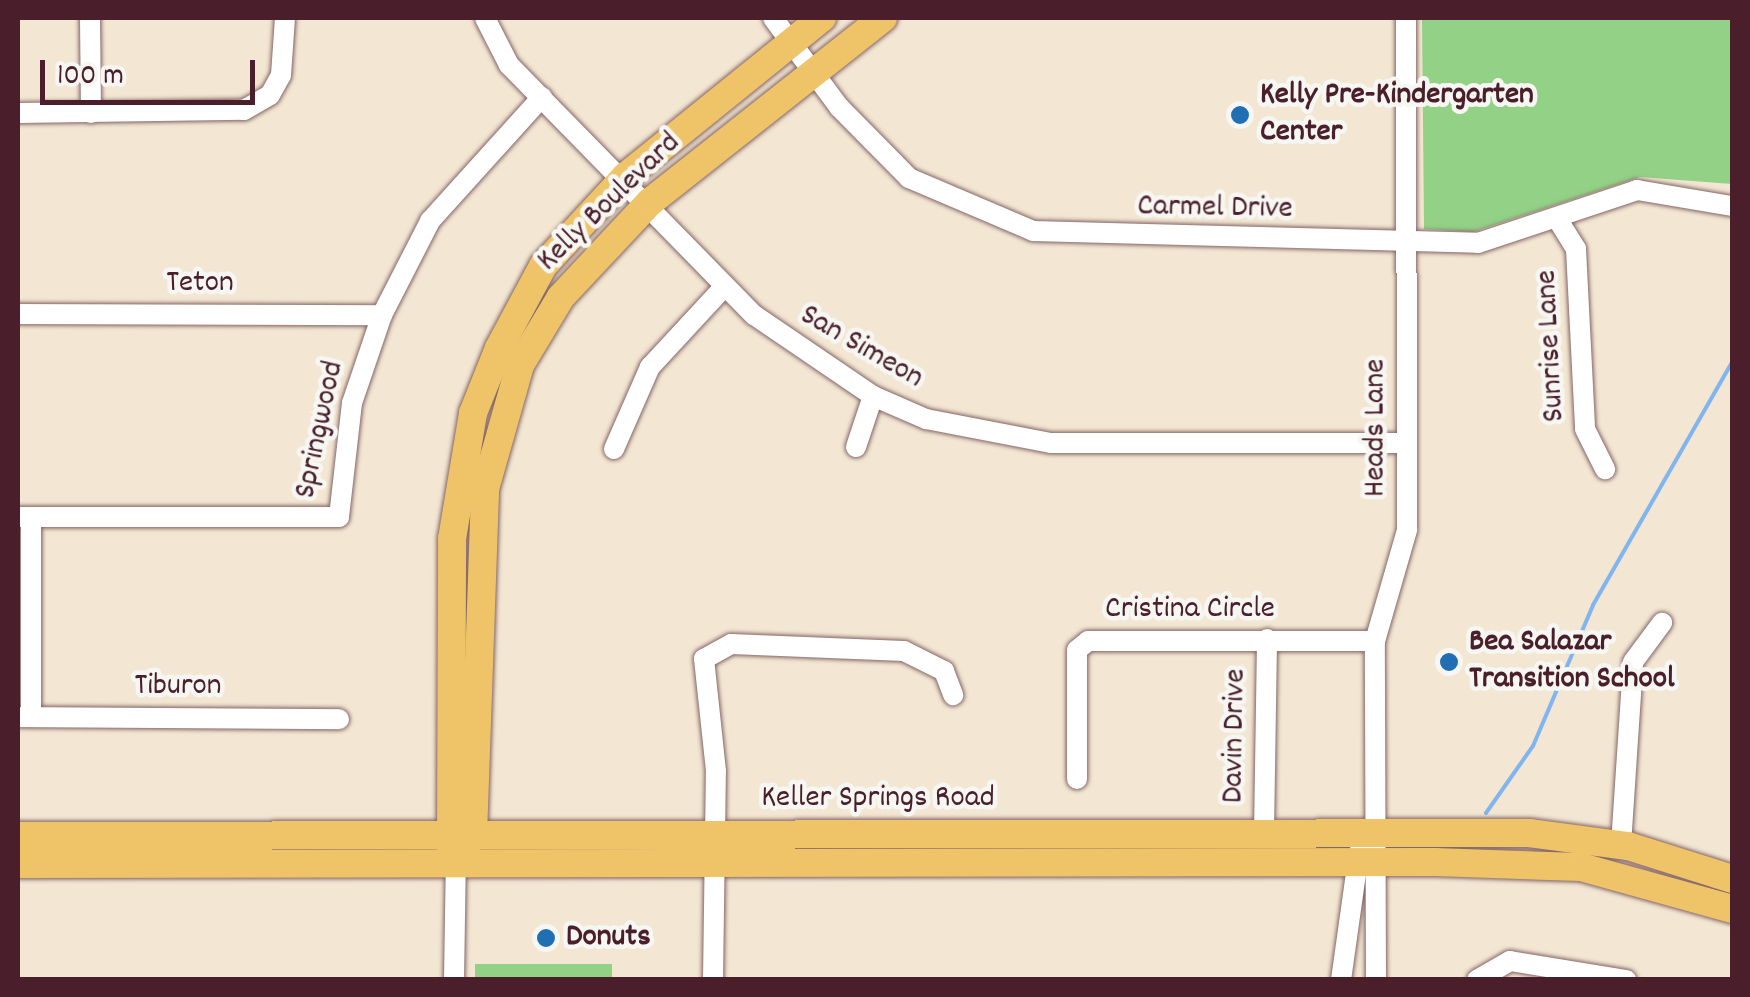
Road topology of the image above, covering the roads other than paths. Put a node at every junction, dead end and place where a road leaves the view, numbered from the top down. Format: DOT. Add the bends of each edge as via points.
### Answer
graph roads {
  1 [pos="90,18"];
  2 [pos="285,18"];
  3 [pos="485,18"];
  4 [pos="773,18"];
  5 [pos="822,18"];
  6 [pos="882,18"];
  7 [pos="1406,18"];
  8 [pos="791,42"];
  9 [pos="812,70"];
  10 [pos="542,97"];
  11 [pos="18,112"];
  12 [pos="91,113"];
  13 [pos="626,176"];
  14 [pos="650,202"];
  15 [pos="1732,206"];
  16 [pos="1558,220"];
  17 [pos="1407,242"];
  18 [pos="725,286"];
  19 [pos="18,314"];
  20 [pos="382,314"];
  21 [pos="873,396"];
  22 [pos="1407,443"];
  23 [pos="856,447"];
  24 [pos="614,449"];
  25 [pos="1604,469"];
  26 [pos="24,517"];
  27 [pos="463,616"];
  28 [pos="1662,623"];
  29 [pos="1267,639"];
  30 [pos="1375,641"];
  31 [pos="953,694"];
  32 [pos="24,717"];
  33 [pos="339,719"];
  34 [pos="1078,779"];
  35 [pos="1369,833"];
  36 [pos="1264,834"];
  37 [pos="18,836"];
  38 [pos="458,844"];
  39 [pos="1621,845"];
  40 [pos="714,847"];
  41 [pos="1037,848"];
  42 [pos="18,864"];
  43 [pos="1365,864"];
  44 [pos="1732,880"];
  45 [pos="1732,908"];
  46 [pos="454,980"];
  47 [pos="713,980"];
  48 [pos="1341,980"];
  49 [pos="1376,980"];
  50 [pos="1477,980"];
  51 [pos="1626,980"];
  1 -- 12 [label="street"];
  2 -- 12 [label="street" via="281,75 258,105"];
  3 -- 10 [label="street, San Simeon" via="499,53"];
  4 -- 8 [label="street, Carmel Drive"];
  5 -- 8 [label="main road, Kelly Boulevard"];
  6 -- 9 [label="main road, Kelly Boulevard"];
  7 -- 17 [label="street, Heads Lane"];
  8 -- 9 [label="street, Carmel Drive"];
  8 -- 13 [label="main road, Kelly Boulevard"];
  9 -- 14 [label="main road, Kelly Boulevard"];
  9 -- 17 [label="street, Carmel Drive" via="909,178 1033,231"];
  10 -- 13 [label="street, San Simeon"];
  10 -- 20 [label="street, Springwood" via="430,221"];
  11 -- 12 [label="street"];
  13 -- 14 [label="street, San Simeon"];
  13 -- 27 [label="main road, Kelly Boulevard" via="543,266 499,348 458,480"];
  14 -- 18 [label="street, San Simeon"];
  14 -- 27 [label="main road, Kelly Boulevard" via="561,297 520,365 485,489"];
  15 -- 16 [label="street, Carmel Drive" via="1638,190"];
  16 -- 17 [label="street, Carmel Drive" via="1478,243"];
  16 -- 25 [label="street, Sunrise Lane" via="1576,248 1585,430"];
  17 -- 22 [label="street, Heads Lane"];
  18 -- 21 [label="street, San Simeon" via="787,344"];
  18 -- 24 [label="street" via="650,366"];
  19 -- 20 [label="street, Teton"];
  20 -- 26 [label="street, Springwood" via="352,403 339,517"];
  21 -- 22 [label="street, San Simeon" via="926,418 1051,443"];
  21 -- 23 [label="street"];
  22 -- 30 [label="street, Heads Lane" via="1406,530"];
  26 -- 32 [label="street"];
  27 -- 38 [label="main road, Kelly Boulevard"];
  28 -- 39 [label="street" via="1633,662"];
  29 -- 30 [label="street, Cristina Circle"];
  29 -- 34 [label="street, Cristina Circle" via="1088,641 1077,650"];
  29 -- 36 [label="street, Davin Drive"];
  30 -- 35 [label="street, Heads Lane"];
  31 -- 40 [label="street" via="944,670 904,651 713,650 703,676"];
  32 -- 33 [label="street, Tiburon"];
  35 -- 36 [label="main road, Keller Springs Road"];
  35 -- 39 [label="main road, Keller Springs Road" via="1530,833"];
  35 -- 43 [label="street"];
  36 -- 41 [label="main road, Keller Springs Road"];
  37 -- 38 [label="main road, Keller Springs Road"];
  38 -- 40 [label="main road, Keller Springs Road"];
  38 -- 42 [label="main road, Keller Springs Road"];
  38 -- 46 [label="street, Kelly Boulevard"];
  39 -- 44 [label="main road, Keller Springs Road"];
  40 -- 41 [label="main road, Keller Springs Road"];
  40 -- 47 [label="street"];
  41 -- 43 [label="main road, Keller Springs Road"];
  43 -- 45 [label="main road, Keller Springs Road" via="1581,867"];
  43 -- 48 [label="street"];
  43 -- 49 [label="street"];
  50 -- 51 [label="street" via="1510,961"];
}
